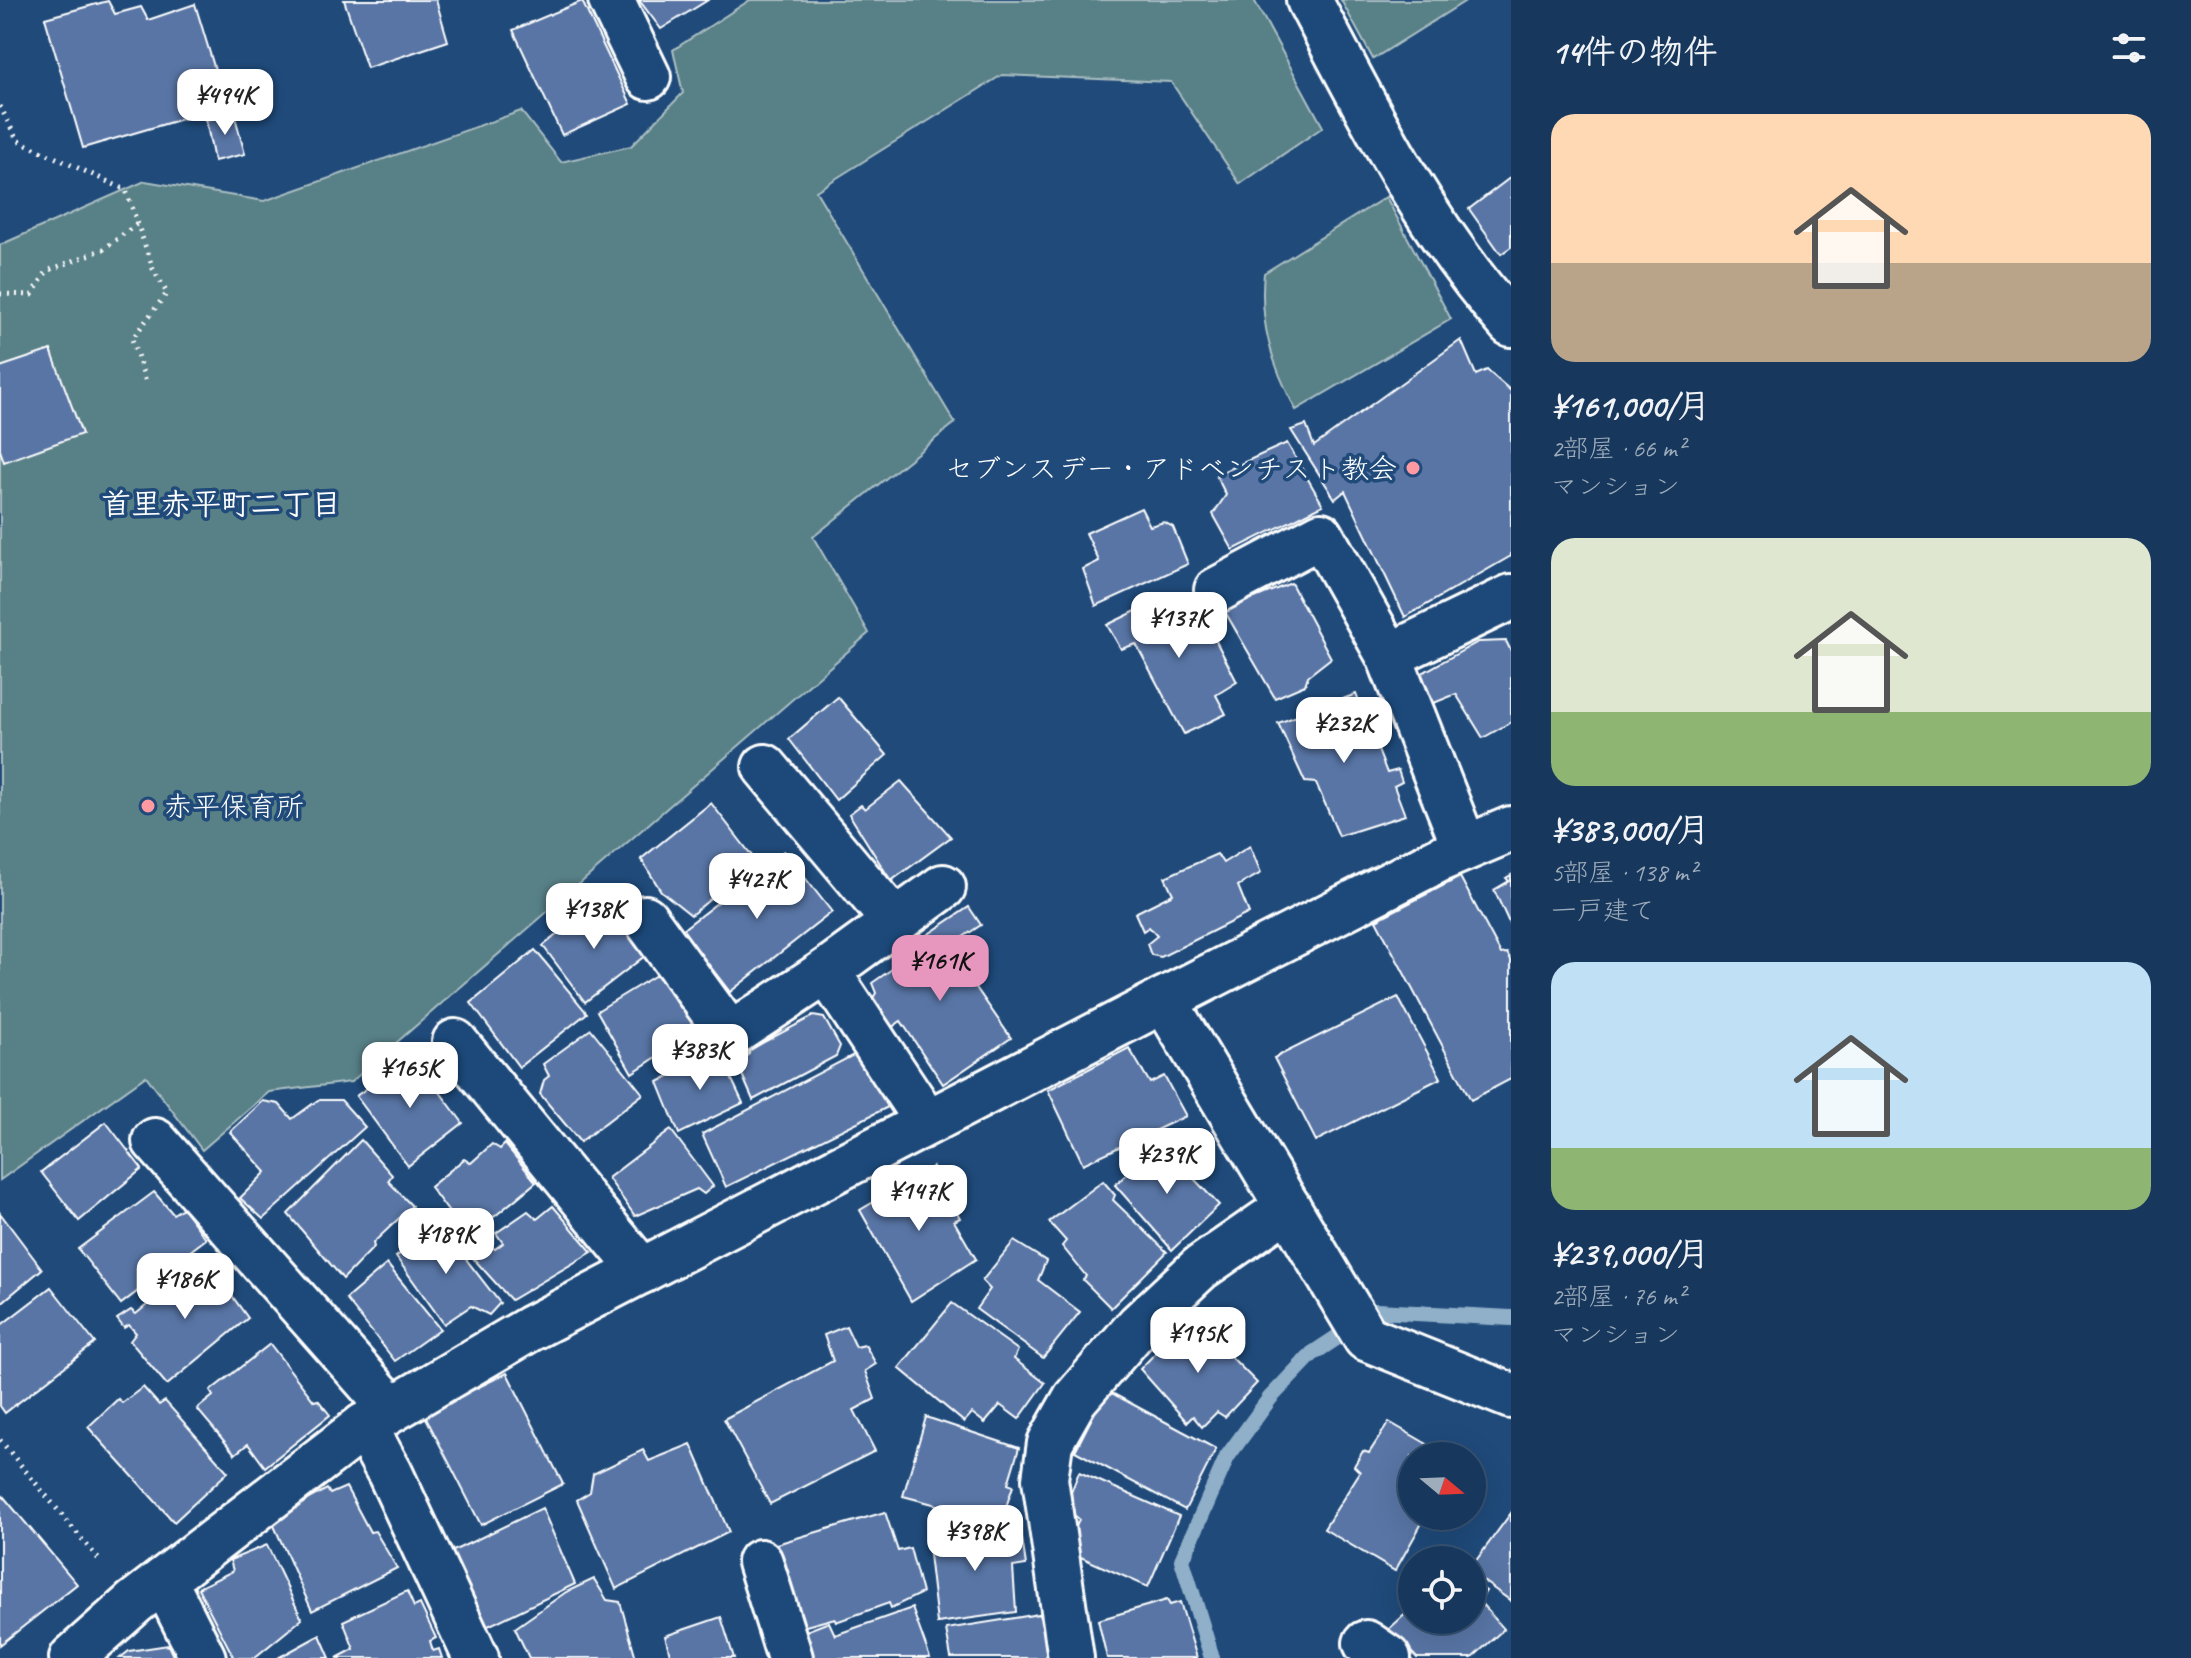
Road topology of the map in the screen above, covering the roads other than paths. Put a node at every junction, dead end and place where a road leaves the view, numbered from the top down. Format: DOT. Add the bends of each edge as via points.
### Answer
graph roads {
  1 [pos="611,0"];
  2 [pos="1309,0"];
  3 [pos="648,77"];
  4 [pos="1511,324"];
  5 [pos="1217,590"];
  6 [pos="1511,597"];
  7 [pos="1389,656"];
  8 [pos="765,767"];
  9 [pos="1511,829"];
  10 [pos="1465,848"];
  11 [pos="943,887"];
  12 [pos="645,918"];
  13 [pos="895,922"];
  14 [pos="827,971"];
  15 [pos="1164,1000"];
  16 [pos="455,1042"];
  17 [pos="927,1122"];
  18 [pos="155,1141"];
  19 [pos="1288,1207"];
  20 [pos="642,1271"];
  21 [pos="1511,1396"];
  22 [pos="378,1418"];
  23 [pos="760,1562"];
  24 [pos="149,1591"];
  25 [pos="72,1658"];
  26 [pos="203,1658"];
  27 [pos="476,1658"];
  28 [pos="790,1658"];
  29 [pos="1071,1658"];
  1 -- 3 [label="street"];
  2 -- 4 [label="street" via="1377,129 1453,252"];
  5 -- 7 [label="street" via="1321,535"];
  6 -- 7 [label="street"];
  7 -- 10 [label="street"];
  8 -- 13 [label="street"];
  9 -- 10 [label="street"];
  10 -- 15 [label="street"];
  11 -- 13 [label="street"];
  12 -- 14 [label="street" via="730,1035"];
  13 -- 14 [label="street"];
  14 -- 17 [label="street"];
  15 -- 17 [label="street"];
  15 -- 19 [label="street"];
  16 -- 20 [label="street"];
  17 -- 20 [label="street"];
  18 -- 22 [label="street"];
  19 -- 21 [label="street" via="1357,1323"];
  19 -- 29 [label="street" via="1200,1268 1139,1325 1075,1399 1050,1443 1045,1479"];
  20 -- 22 [label="street" via="531,1328"];
  22 -- 24 [label="street"];
  22 -- 27 [label="street" via="390,1473"];
  23 -- 28 [label="street"];
  24 -- 25 [label="street"];
  24 -- 26 [label="street"];
}
